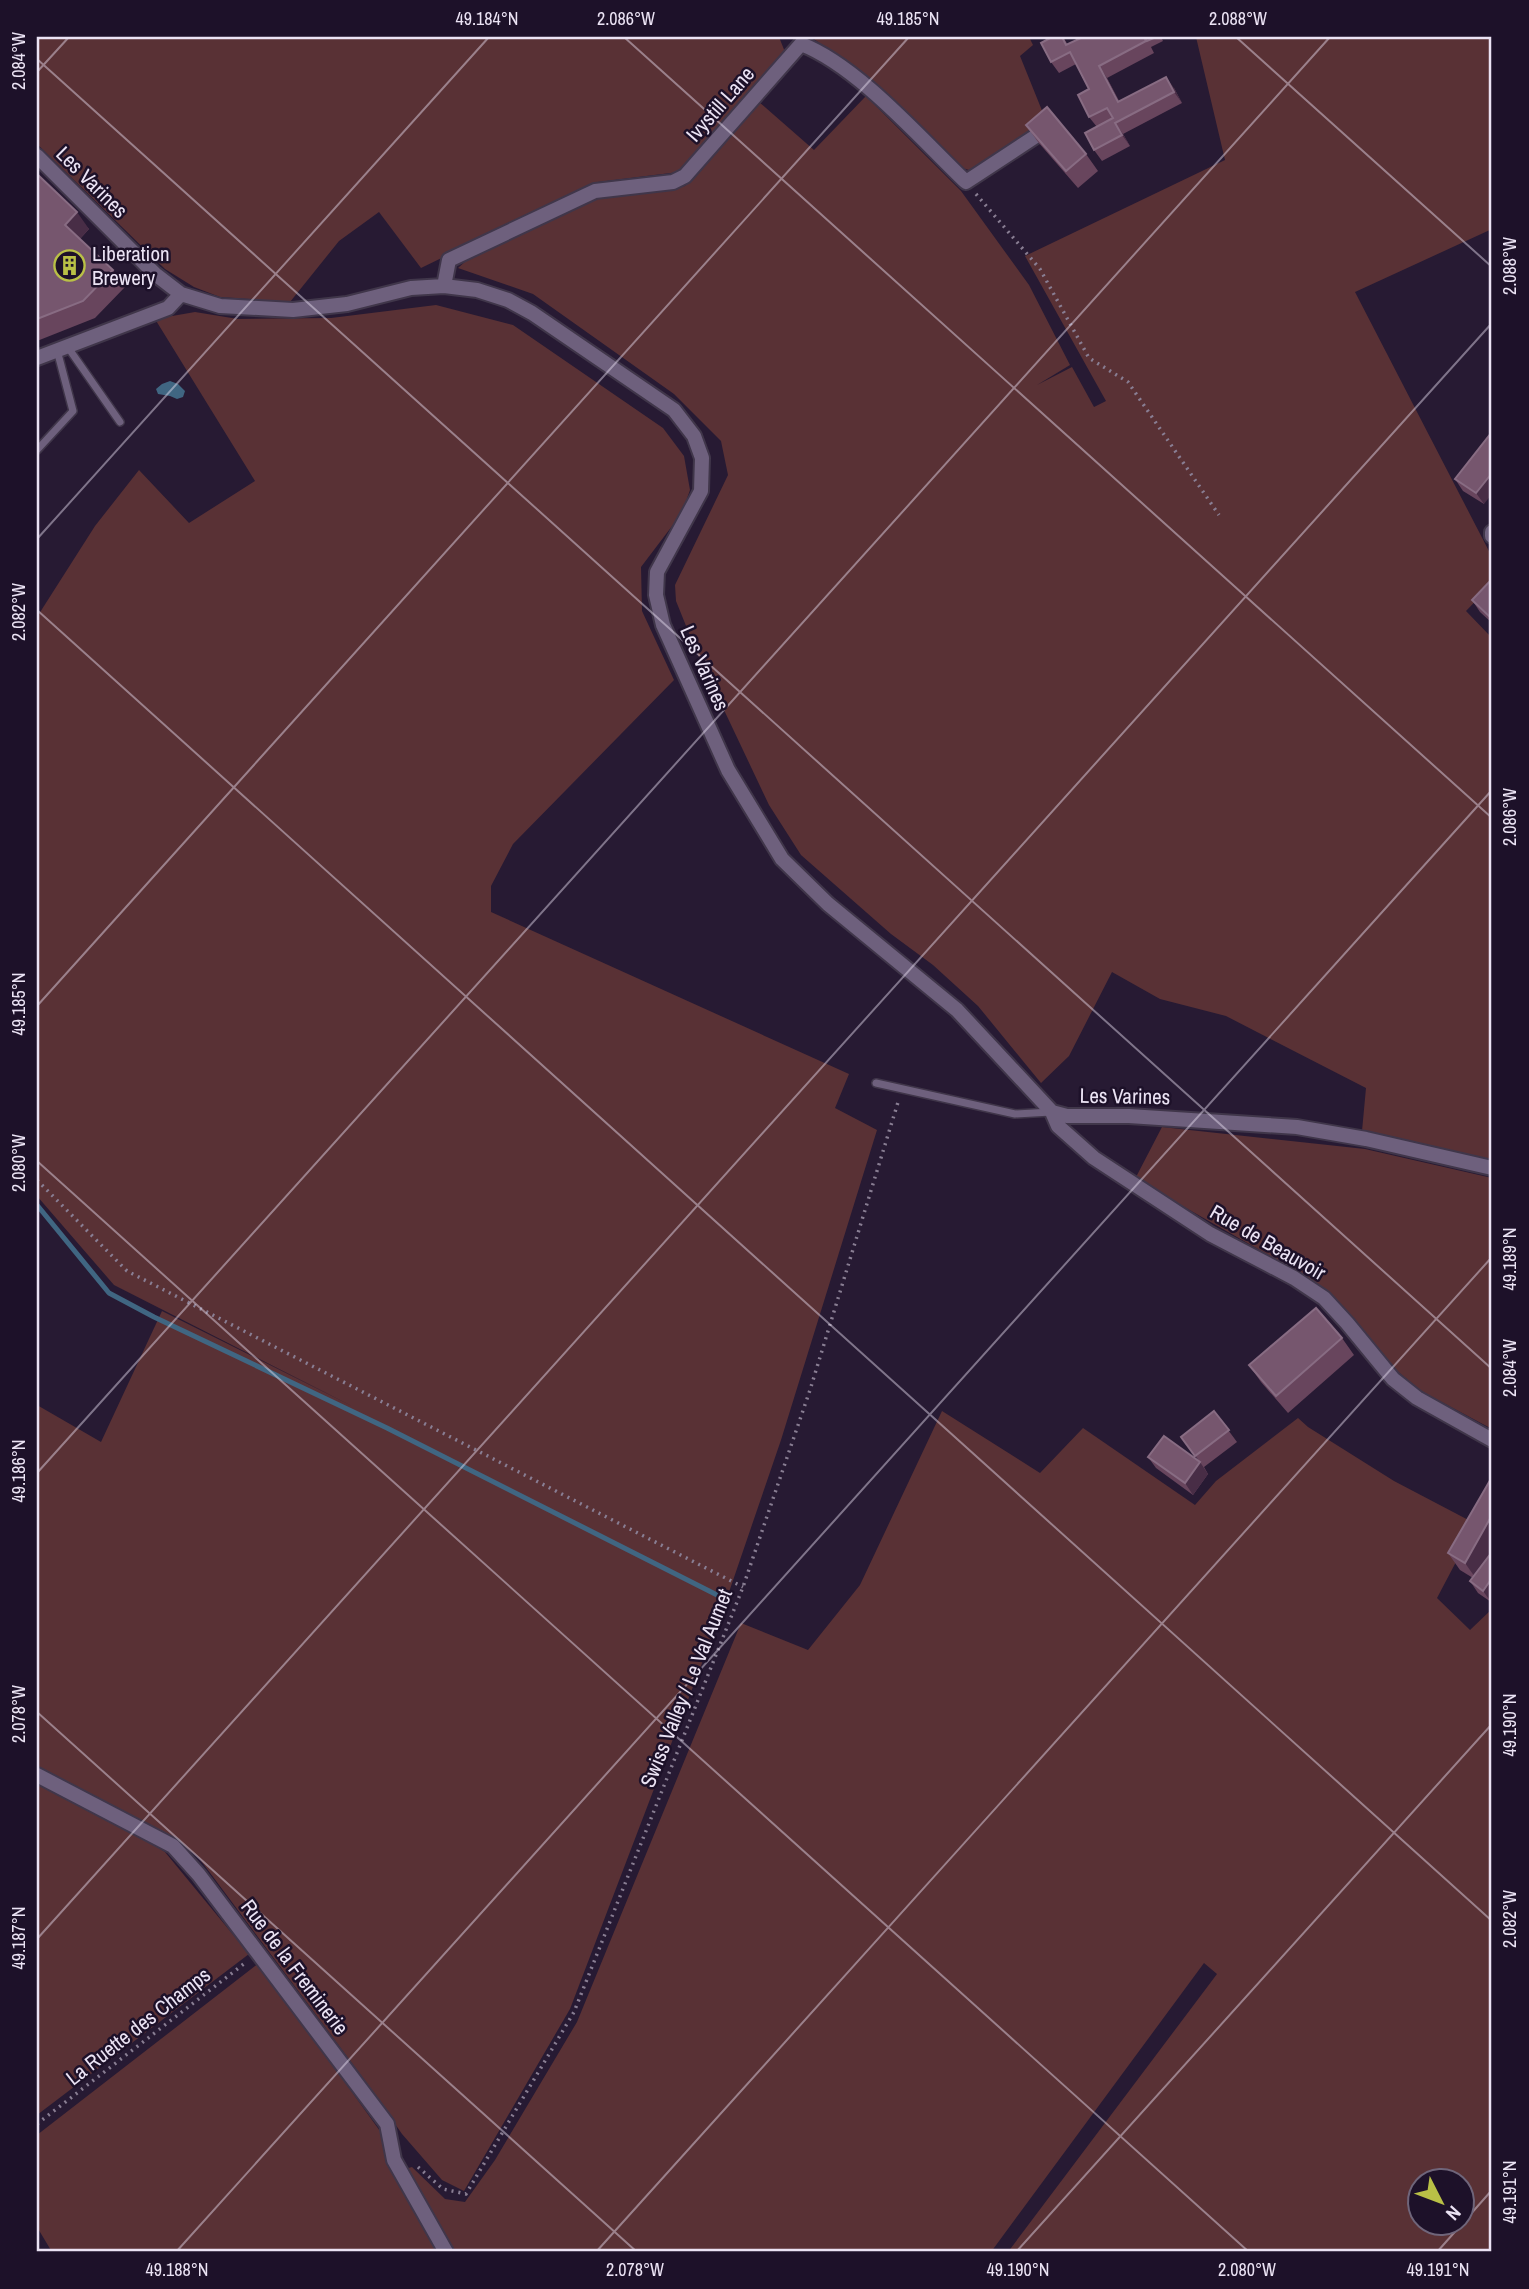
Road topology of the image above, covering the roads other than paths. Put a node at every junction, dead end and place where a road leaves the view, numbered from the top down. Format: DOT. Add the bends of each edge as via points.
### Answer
graph roads {
  1 [pos="1035,136"];
  2 [pos="37,156"];
  3 [pos="444,286"];
  4 [pos="181,294"];
  5 [pos="62,348"];
  6 [pos="37,358"];
  7 [pos="120,422"];
  8 [pos="37,450"];
  9 [pos="876,1083"];
  10 [pos="1052,1112"];
  11 [pos="1492,1168"];
  12 [pos="1492,1440"];
  13 [pos="37,1775"];
  14 [pos="446,2252"];
  1 -- 3 [label="street, Ivystill Lane" via="966,182 874,93 820,51 802,44 685,176 673,182 595,191 449,260"];
  2 -- 4 [label="street, Les Varines" via="155,274"];
  3 -- 4 [label="street, Les Varines" via="293,310 220,306"];
  3 -- 10 [label="street, Les Varines" via="508,299 674,410 694,436 702,458 701,491 657,572 656,596 663,625 728,770 782,859 828,904 957,1010"];
  4 -- 5 [label="street" via="168,308"];
  5 -- 6 [label="street"];
  5 -- 7 [label="lane"];
  5 -- 8 [label="lane" via="73,411"];
  9 -- 10 [label="lane" via="1015,1114"];
  10 -- 11 [label="street, Les Varines" via="1297,1127"];
  10 -- 12 [label="street, Rue de Beauvoir" via="1058,1126 1114,1172 1210,1234 1324,1298 1393,1379 1417,1398"];
  13 -- 14 [label="street, Rue de la Freminerie" via="173,1846 199,1875 387,2124 394,2160"];
}
